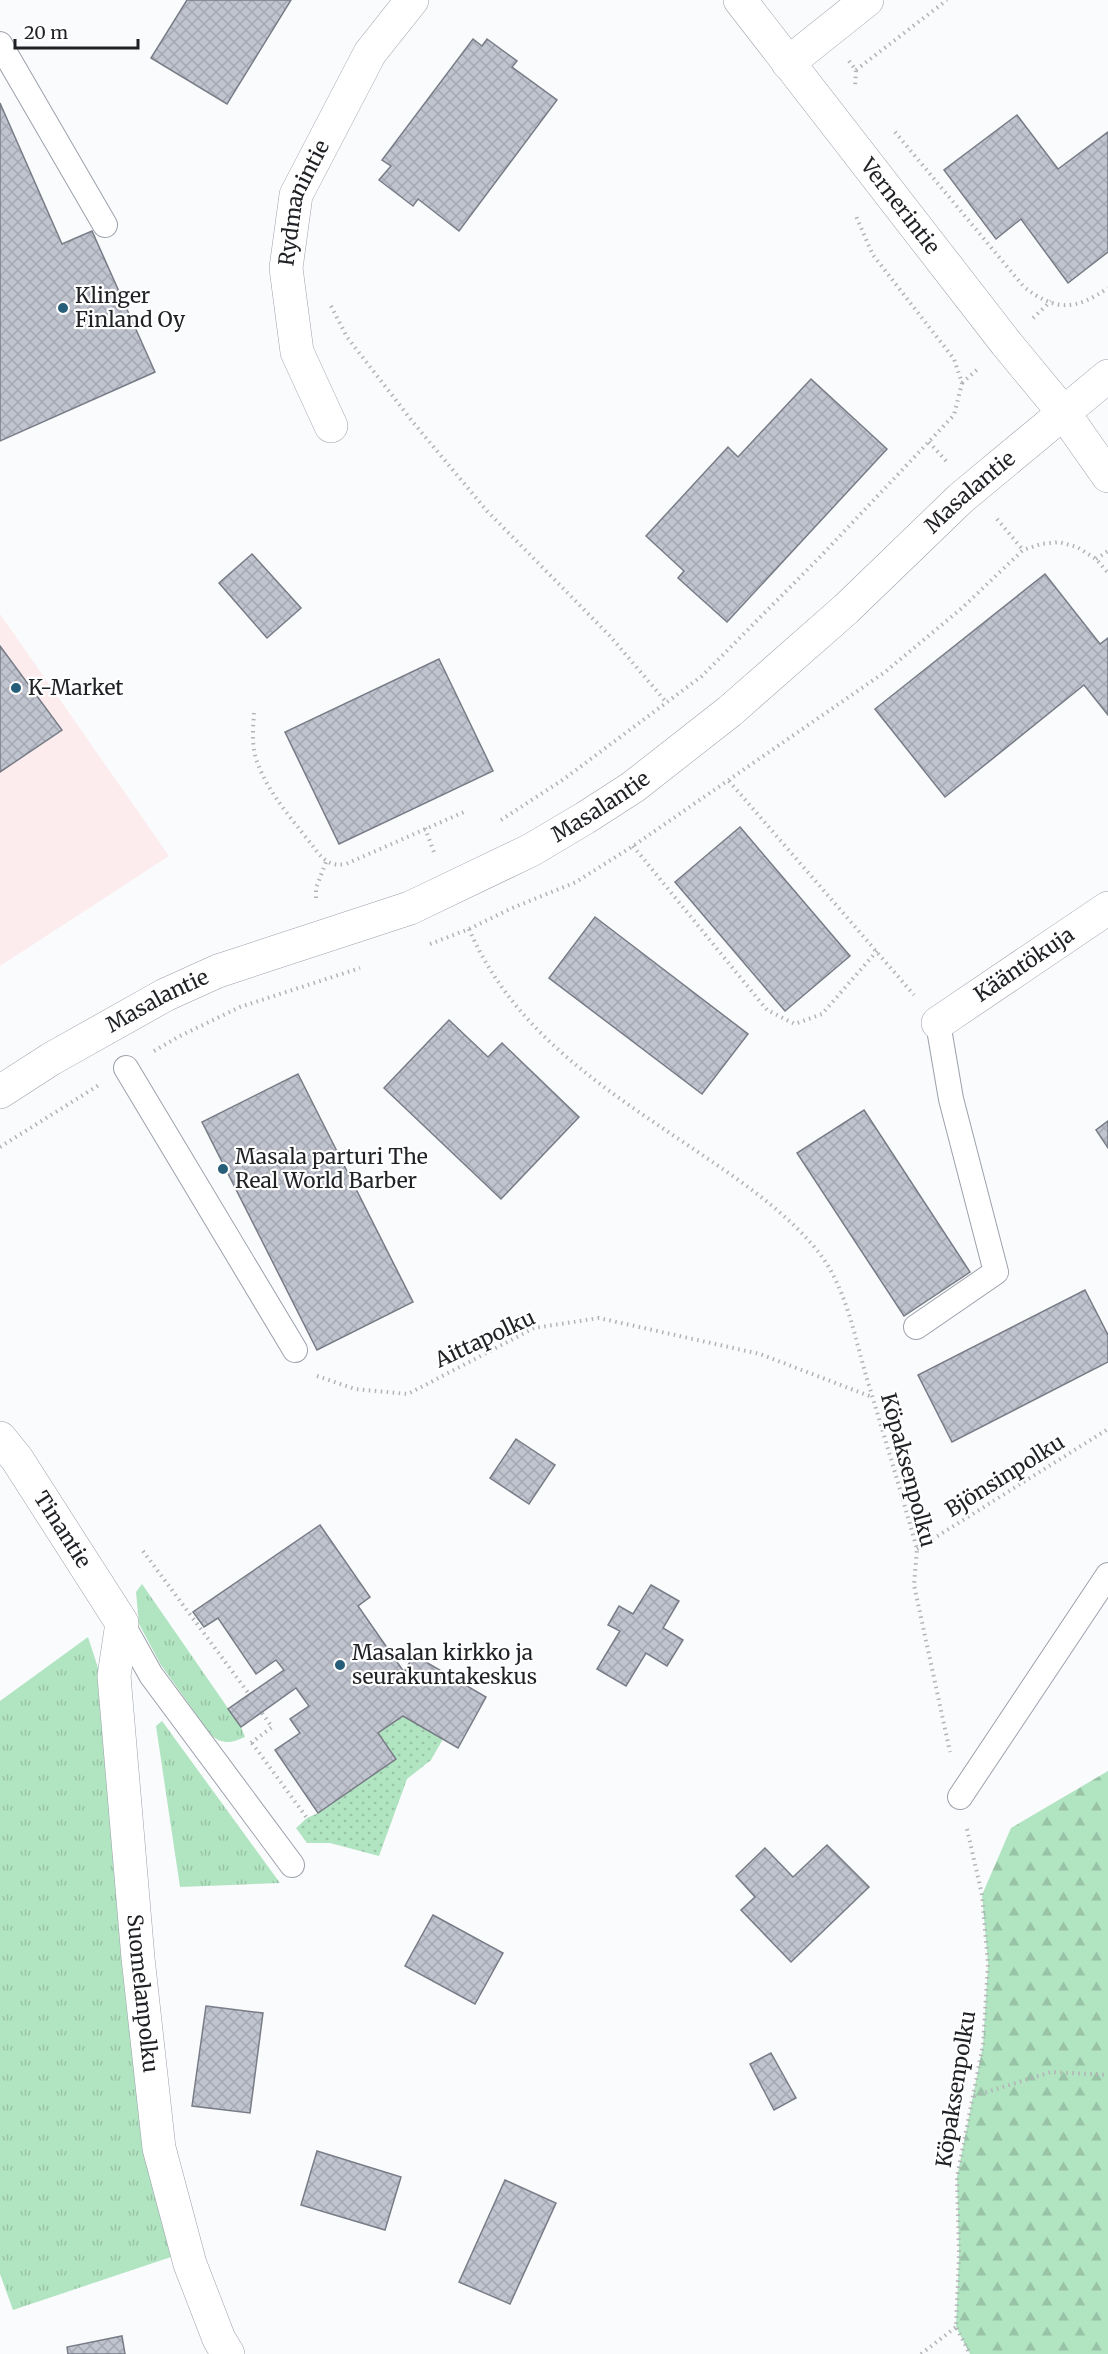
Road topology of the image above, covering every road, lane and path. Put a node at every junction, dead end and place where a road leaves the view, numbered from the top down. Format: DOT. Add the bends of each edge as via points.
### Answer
graph roads {
  1 [pos="412,0"];
  2 [pos="740,0"];
  3 [pos="867,0"];
  4 [pos="947,0"];
  5 [pos="0,44"];
  6 [pos="788,63"];
  7 [pos="856,70"];
  8 [pos="855,86"];
  9 [pos="862,94"];
  10 [pos="888,124"];
  11 [pos="854,213"];
  12 [pos="105,225"];
  13 [pos="1108,288"];
  14 [pos="328,299"];
  15 [pos="1108,376"];
  16 [pos="1063,412"];
  17 [pos="331,426"];
  18 [pos="1108,476"];
  19 [pos="1108,551"];
  20 [pos="1096,559"];
  21 [pos="1108,573"];
  22 [pos="667,702"];
  23 [pos="254,713"];
  24 [pos="729,781"];
  25 [pos="464,812"];
  26 [pos="494,824"];
  27 [pos="425,828"];
  28 [pos="633,846"];
  29 [pos="432,848"];
  30 [pos="445,850"];
  31 [pos="428,859"];
  32 [pos="326,862"];
  33 [pos="326,898"];
  34 [pos="1108,908"];
  35 [pos="469,929"];
  36 [pos="421,947"];
  37 [pos="877,951"];
  38 [pos="367,965"];
  39 [pos="938,1023"];
  40 [pos="126,1068"];
  41 [pos="0,1092"];
  42 [pos="0,1147"];
  43 [pos="916,1327"];
  44 [pos="295,1350"];
  45 [pos="873,1397"];
  46 [pos="1108,1429"];
  47 [pos="0,1438"];
  48 [pos="917,1549"];
  49 [pos="143,1551"];
  50 [pos="1108,1575"];
  51 [pos="122,1623"];
  52 [pos="249,1694"];
  53 [pos="262,1713"];
  54 [pos="252,1743"];
  55 [pos="220,1768"];
  56 [pos="960,1797"];
  57 [pos="307,1818"];
  58 [pos="292,1865"];
  59 [pos="1108,2075"];
  60 [pos="974,2096"];
  61 [pos="956,2327"];
  62 [pos="228,2354"];
  63 [pos="921,2354"];
  64 [pos="970,2354"];
  1 -- 17 [label="street, Rydmanintie" via="370,54 296,195 286,268 297,352"];
  2 -- 6 [label="street, Vernerintie"];
  3 -- 6 [label="street"];
  4 -- 7 [label="path"];
  5 -- 12 [label="lane"];
  6 -- 16 [label="street, Vernerintie"];
  8 -- 9 [label="path"];
  10 -- 13 [label="path" via="1035,296 1072,306"];
  11 -- 22 [label="path" via="873,255 954,359 962,383 954,415 702,676"];
  14 -- 22 [label="path" via="347,337 487,511 610,636"];
  15 -- 16 [label="street, Masalantie"];
  16 -- 18 [label="street, Vernerintie"];
  16 -- 41 [label="street, Masalantie" via="961,498 846,609 730,711 633,787 585,819 531,850 410,908 218,971 165,995"];
  19 -- 20 [label="path"];
  20 -- 21 [label="path"];
  20 -- 24 [label="path" via="1059,542 1023,550 962,608 885,672"];
  22 -- 26 [label="path" via="564,779"];
  23 -- 32 [label="path" via="253,740 266,782"];
  24 -- 28 [label="path"];
  24 -- 37 [label="path"];
  25 -- 27 [label="path"];
  27 -- 29 [label="path"];
  27 -- 32 [label="path" via="346,864"];
  28 -- 35 [label="path" via="576,882"];
  28 -- 37 [label="path" via="767,1010 795,1024 822,1014"];
  30 -- 31 [label="path"];
  32 -- 33 [label="path" via="316,888 316,901"];
  34 -- 39 [label="street, Kääntökuja"];
  35 -- 36 [label="path"];
  35 -- 45 [label="path, Köpaksenpolku" via="478,951 534,1028 582,1072 739,1180 817,1250 842,1291"];
  37 -- 39 [label="path"];
  38 -- 40 [label="path" via="240,1007"];
  39 -- 43 [label="lane" via="951,1100 996,1272"];
  40 -- 42 [label="path"];
  40 -- 44 [label="lane"];
  44 -- 45 [label="path, Aittapolku" via="317,1376 355,1389 408,1394 534,1328 599,1318 760,1354"];
  45 -- 48 [label="path, Köpaksenpolku"];
  46 -- 48 [label="path, Bjönsinpolku"];
  47 -- 51 [label="street, Tinantie" via="17,1458"];
  48 -- 56 [label="path, Köpaksenpolku" via="914,1585"];
  49 -- 52 [label="path"];
  50 -- 56 [label="lane"];
  51 -- 55 [label="lane" via="151,1675"];
  51 -- 62 [label="street, Suomelanpolku" via="114,1677 159,2148 190,2264"];
  53 -- 54 [label="path" via="272,1727"];
  54 -- 55 [label="path"];
  54 -- 57 [label="path"];
  55 -- 58 [label="lane"];
  56 -- 60 [label="path, Köpaksenpolku" via="982,1895 988,1964 983,2045"];
  59 -- 60 [label="path" via="1051,2072"];
  60 -- 61 [label="path, Köpaksenpolku" via="957,2177"];
  61 -- 63 [label="path"];
  61 -- 64 [label="path, Köpaksenpolku"];
}
